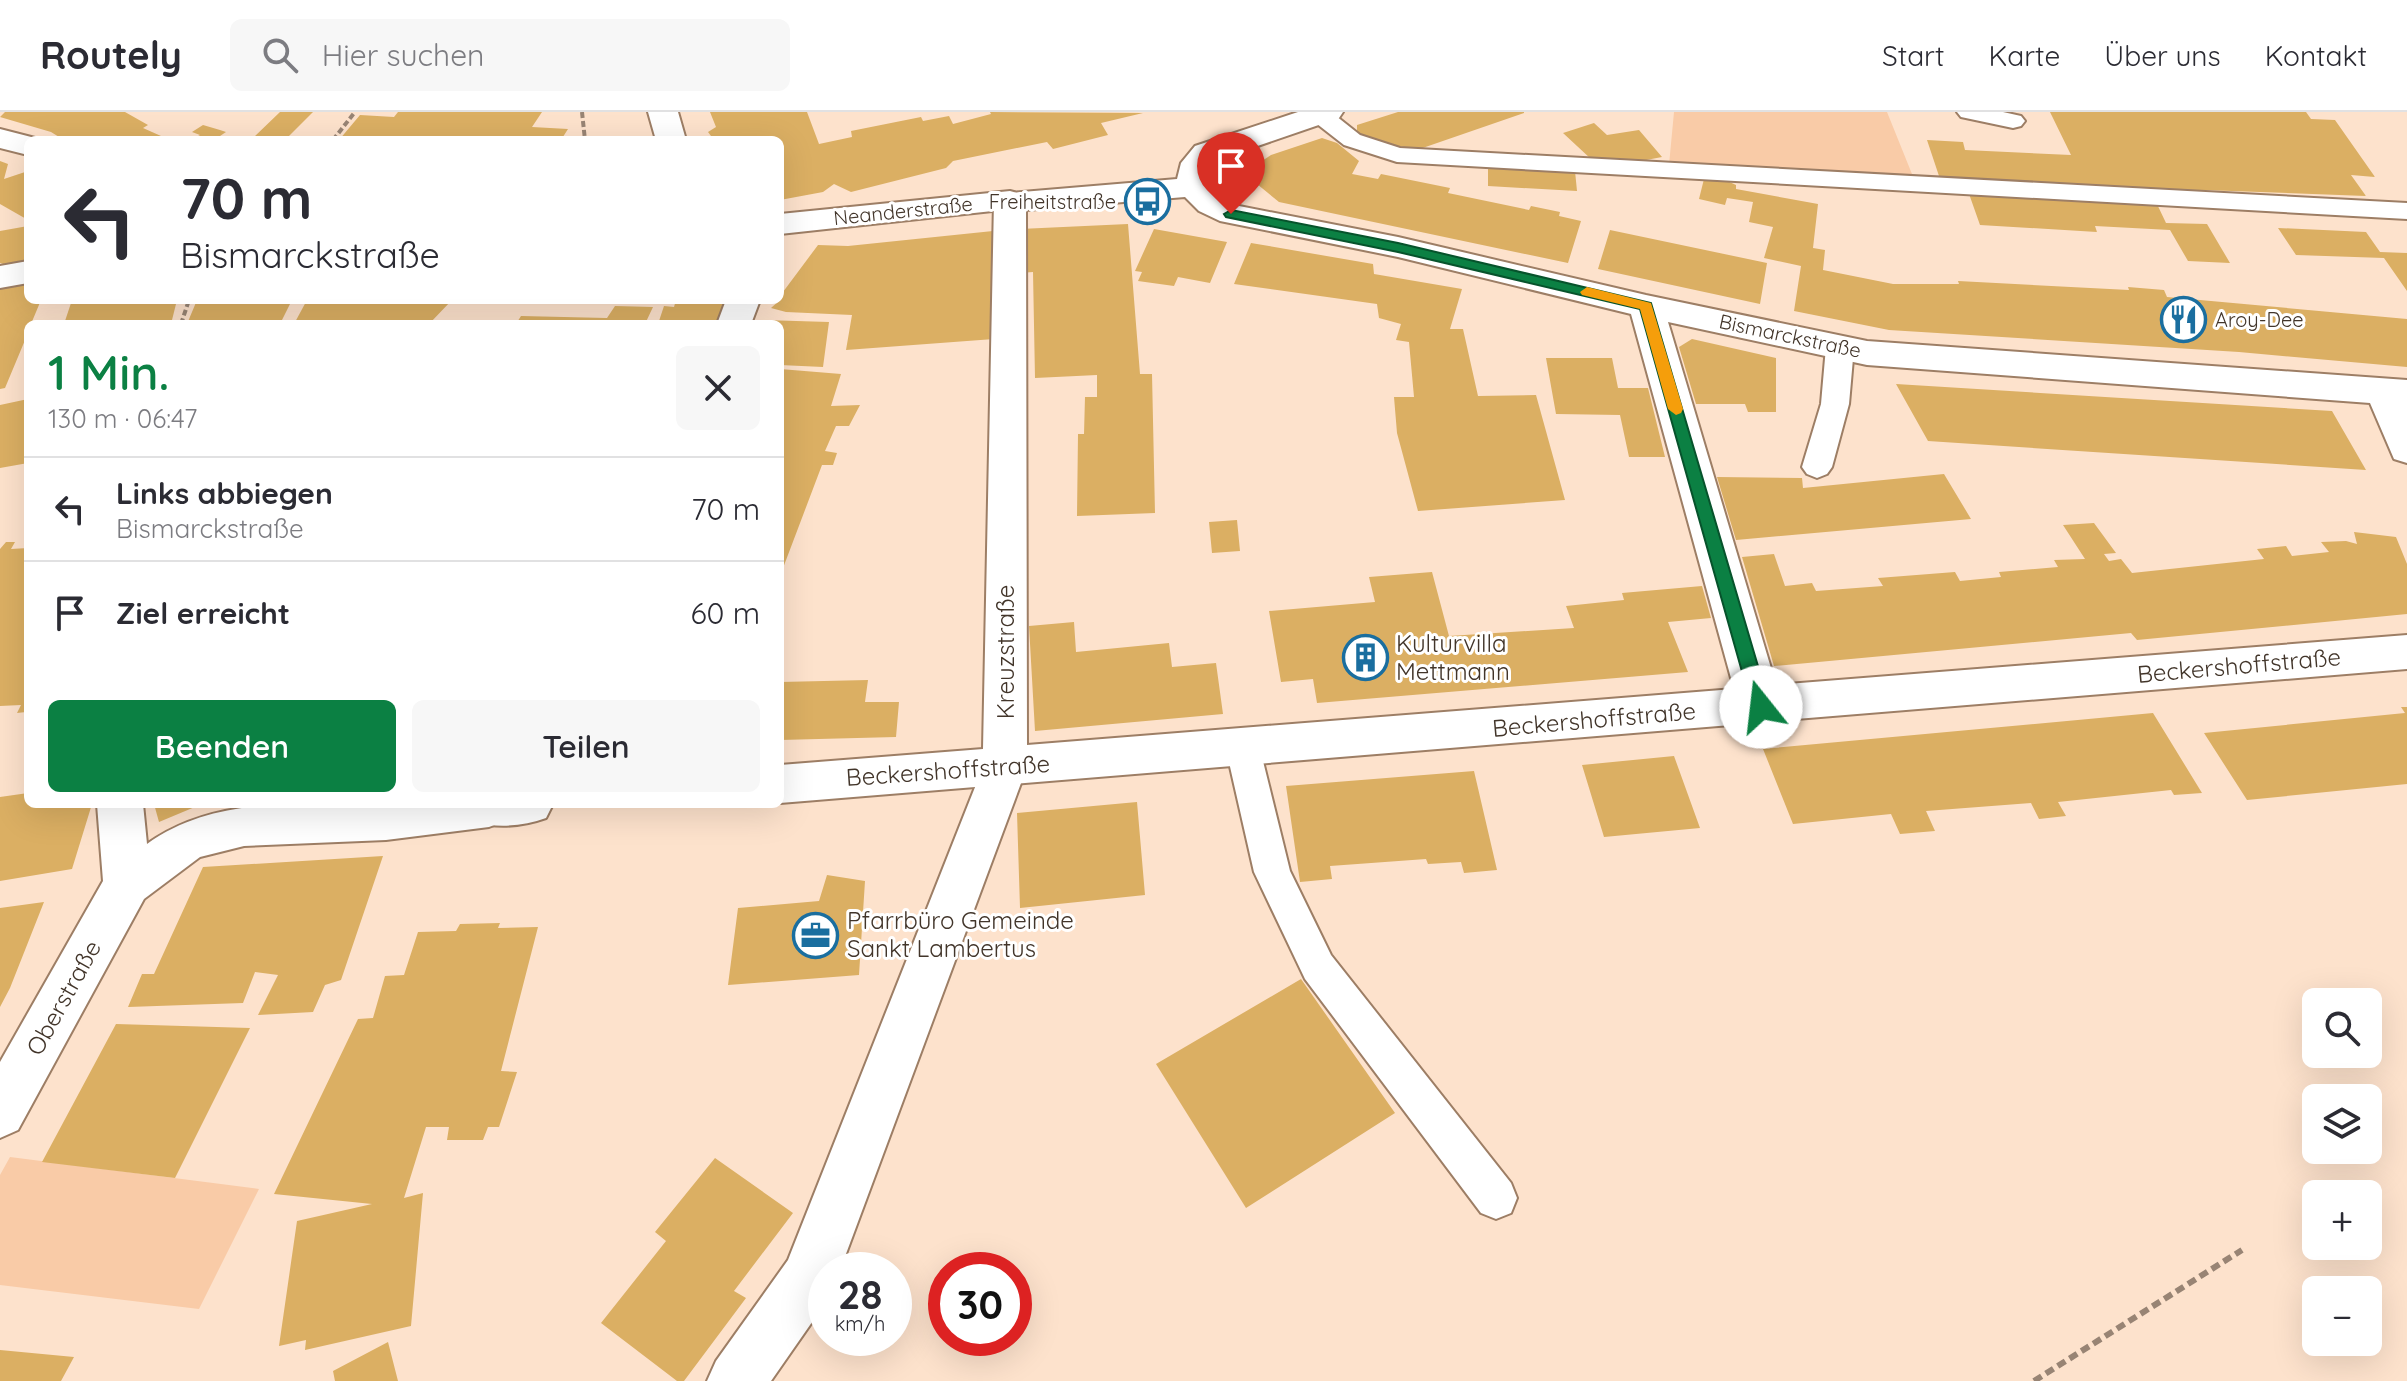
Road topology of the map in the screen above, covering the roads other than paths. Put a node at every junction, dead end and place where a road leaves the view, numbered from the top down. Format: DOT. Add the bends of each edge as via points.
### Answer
graph roads {
  1 [pos="663,112"];
  2 [pos="1969,112"];
  3 [pos="1324,114"];
  4 [pos="2013,121"];
  5 [pos="670,136"];
  6 [pos="0,138"];
  7 [pos="24,145"];
  8 [pos="1194,187"];
  9 [pos="1010,201"];
  10 [pos="2407,211"];
  11 [pos="784,224"];
  12 [pos="24,273"];
  13 [pos="0,277"];
  14 [pos="1646,306"];
  15 [pos="1840,347"];
  16 [pos="2395,391"];
  17 [pos="2407,450"];
  18 [pos="1817,467"];
  19 [pos="2407,652"];
  20 [pos="1761,707"];
  21 [pos="1243,749"];
  22 [pos="1005,767"];
  23 [pos="784,784"];
  24 [pos="120,808"];
  25 [pos="480,808"];
  26 [pos="127,884"];
  27 [pos="0,1112"];
  28 [pos="1496,1198"];
  29 [pos="736,1381"];
  1 -- 5 [label="street"];
  2 -- 4 [label="lane"];
  3 -- 8 [label="street" via="1206,153 1194,169"];
  3 -- 10 [label="lane" via="1352,140 1397,155"];
  6 -- 7 [label="street"];
  8 -- 9 [label="street, Neanderstraße"];
  8 -- 14 [label="street, Bismarckstraße" via="1204,202 1231,214"];
  9 -- 11 [label="street, Neanderstraße"];
  9 -- 22 [label="street, Kreuzstraße"];
  12 -- 13 [label="street"];
  14 -- 15 [label="street, Bismarckstraße"];
  14 -- 20 [label="street"];
  15 -- 16 [label="street, Bismarckstraße" via="1902,357"];
  15 -- 18 [label="lane" via="1835,404"];
  16 -- 17 [label="street"];
  19 -- 20 [label="street, Beckershoffstraße"];
  20 -- 21 [label="street, Beckershoffstraße"];
  21 -- 22 [label="street, Beckershoffstraße"];
  21 -- 28 [label="lane" via="1272,872 1318,967"];
  22 -- 23 [label="street, Beckershoffstraße"];
  22 -- 29 [label="street, Kreuzstraße" via="809,1278"];
  24 -- 26 [label="street"];
  25 -- 26 [label="street" via="212,832 184,843"];
  26 -- 27 [label="street, Oberstraße"];
}
